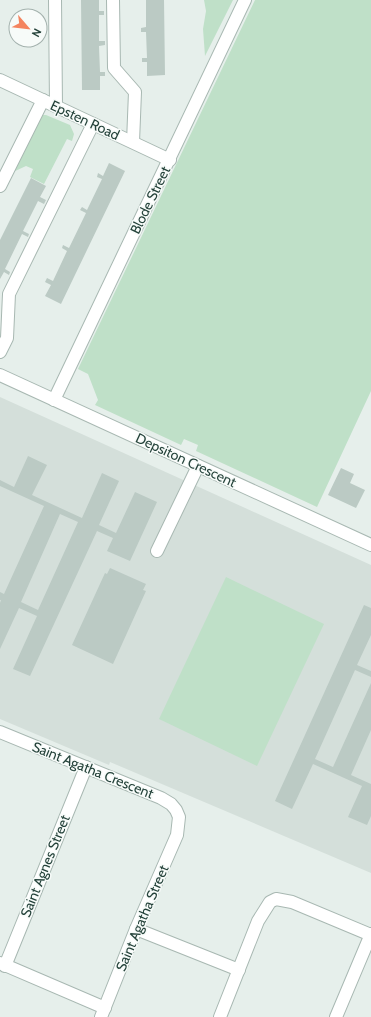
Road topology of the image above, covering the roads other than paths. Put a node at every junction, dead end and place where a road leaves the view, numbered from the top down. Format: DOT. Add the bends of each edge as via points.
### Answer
graph roads {
  1 [pos="55,0"];
  2 [pos="113,0"];
  3 [pos="245,0"];
  4 [pos="0,80"];
  5 [pos="43,100"];
  6 [pos="56,106"];
  7 [pos="93,124"];
  8 [pos="133,142"];
  9 [pos="170,160"];
  10 [pos="0,186"];
  11 [pos="0,352"];
  12 [pos="0,375"];
  13 [pos="54,400"];
  14 [pos="198,466"];
  15 [pos="371,545"];
  16 [pos="157,550"];
  17 [pos="0,732"];
  18 [pos="86,767"];
  19 [pos="179,817"];
  20 [pos="136,929"];
  21 [pos="371,934"];
  22 [pos="3,964"];
  23 [pos="239,970"];
  24 [pos="103,1012"];
  25 [pos="220,1017"];
  26 [pos="336,1017"];
  1 -- 6 [label="street"];
  2 -- 8 [label="street" via="114,68 134,92"];
  3 -- 9 [label="street, Blode Street"];
  4 -- 5 [label="street, Epsten Road"];
  5 -- 6 [label="street, Epsten Road"];
  5 -- 10 [label="street"];
  6 -- 7 [label="street, Epsten Road"];
  7 -- 8 [label="street, Epsten Road"];
  7 -- 11 [label="street" via="10,294 7,338"];
  8 -- 9 [label="street, Epsten Road"];
  9 -- 13 [label="street, Blode Street"];
  12 -- 13 [label="street, Depsiton Crescent"];
  13 -- 14 [label="street, Depsiton Crescent"];
  14 -- 15 [label="street, Depsiton Crescent"];
  14 -- 16 [label="street"];
  17 -- 18 [label="street, Saint Agatha Crescent"];
  18 -- 19 [label="street, Saint Agatha Crescent" via="161,798 171,804"];
  18 -- 22 [label="street, Saint Agnes Street"];
  19 -- 20 [label="street, Saint Agatha Street" via="177,835"];
  20 -- 23 [label="street"];
  20 -- 24 [label="street, Saint Agatha Street"];
  21 -- 23 [label="street" via="292,902 276,899 270,902 258,921"];
  21 -- 26 [label="street"];
  22 -- 24 [label="street"];
  23 -- 25 [label="street"];
}
